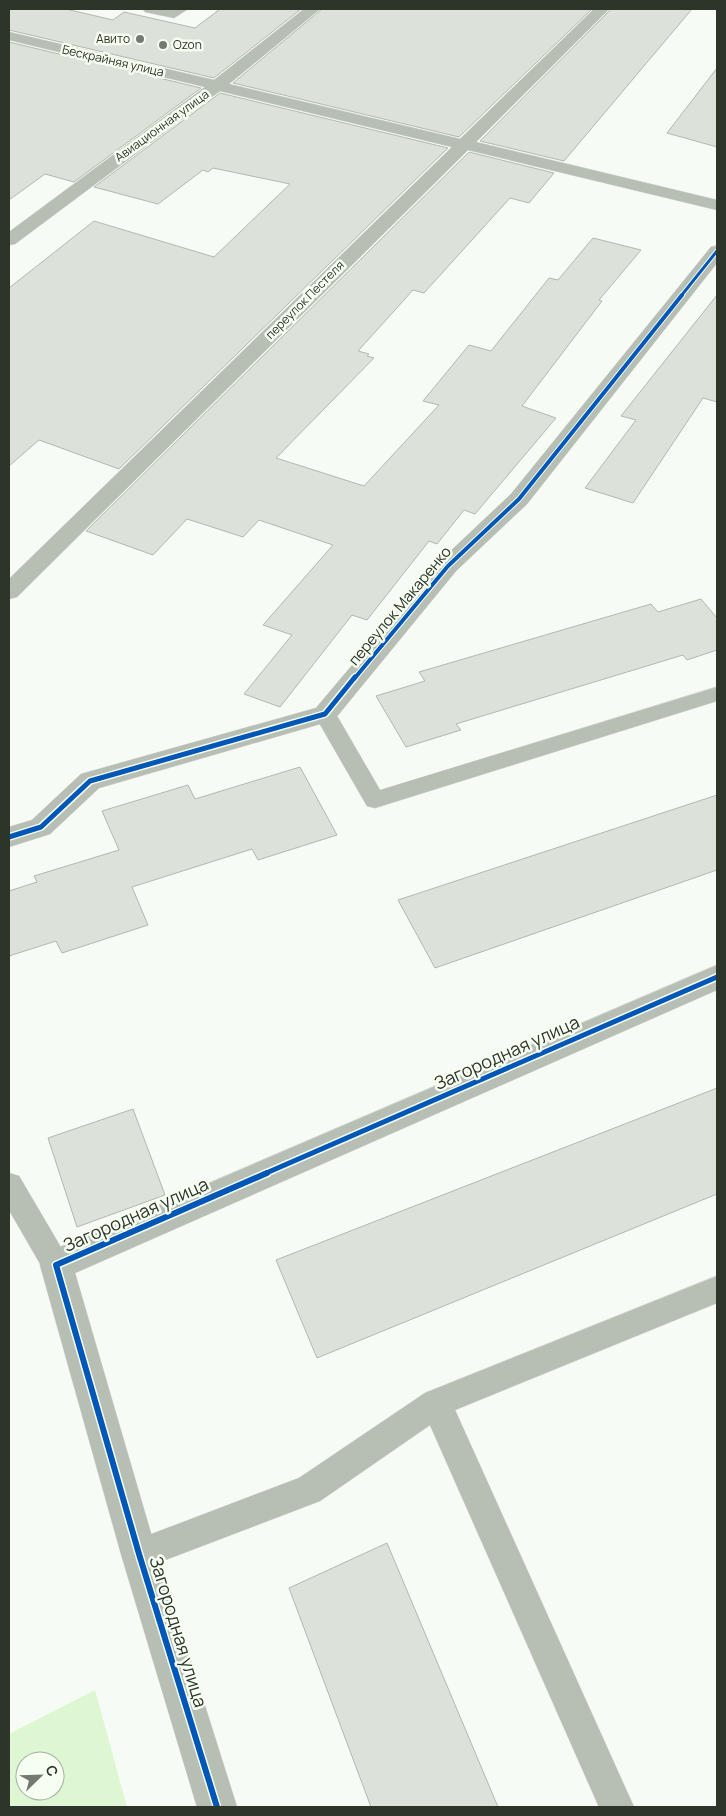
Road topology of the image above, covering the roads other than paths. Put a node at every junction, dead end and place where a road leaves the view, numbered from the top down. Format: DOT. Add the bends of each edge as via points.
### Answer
graph roads {
  1 [pos="149,9"];
  2 [pos="182,9"];
  3 [pos="313,9"];
  4 [pos="602,9"];
  5 [pos="9,36"];
  6 [pos="218,86"];
  7 [pos="463,144"];
  8 [pos="717,205"];
  9 [pos="9,240"];
  10 [pos="717,251"];
  11 [pos="9,592"];
  12 [pos="717,694"];
  13 [pos="325,714"];
  14 [pos="9,837"];
  15 [pos="717,976"];
  16 [pos="9,1185"];
  17 [pos="56,1265"];
  18 [pos="717,1289"];
  19 [pos="436,1403"];
  20 [pos="139,1554"];
  21 [pos="217,1807"];
  22 [pos="617,1807"];
  1 -- 2 [label="lane" via="174,14"];
  3 -- 6 [label="street, Авиационная улица"];
  4 -- 7 [label="street, переулок Пестеля"];
  5 -- 6 [label="street, Бескрайняя улица"];
  6 -- 7 [label="street, Бескрайняя улица"];
  6 -- 9 [label="street, Авиационная улица"];
  7 -- 8 [label="street, Бескрайняя улица"];
  7 -- 11 [label="street, переулок Пестеля"];
  10 -- 13 [label="street, переулок Макаренко" via="518,498 448,566"];
  12 -- 13 [label="lane" via="375,800"];
  13 -- 14 [label="street" via="90,781 41,827"];
  15 -- 17 [label="street, Загородная улица"];
  16 -- 17 [label="lane"];
  17 -- 20 [label="street, Загородная улица"];
  18 -- 19 [label="lane"];
  19 -- 20 [label="lane" via="310,1490"];
  19 -- 22 [label="lane"];
  20 -- 21 [label="street, Загородная улица"];
}
